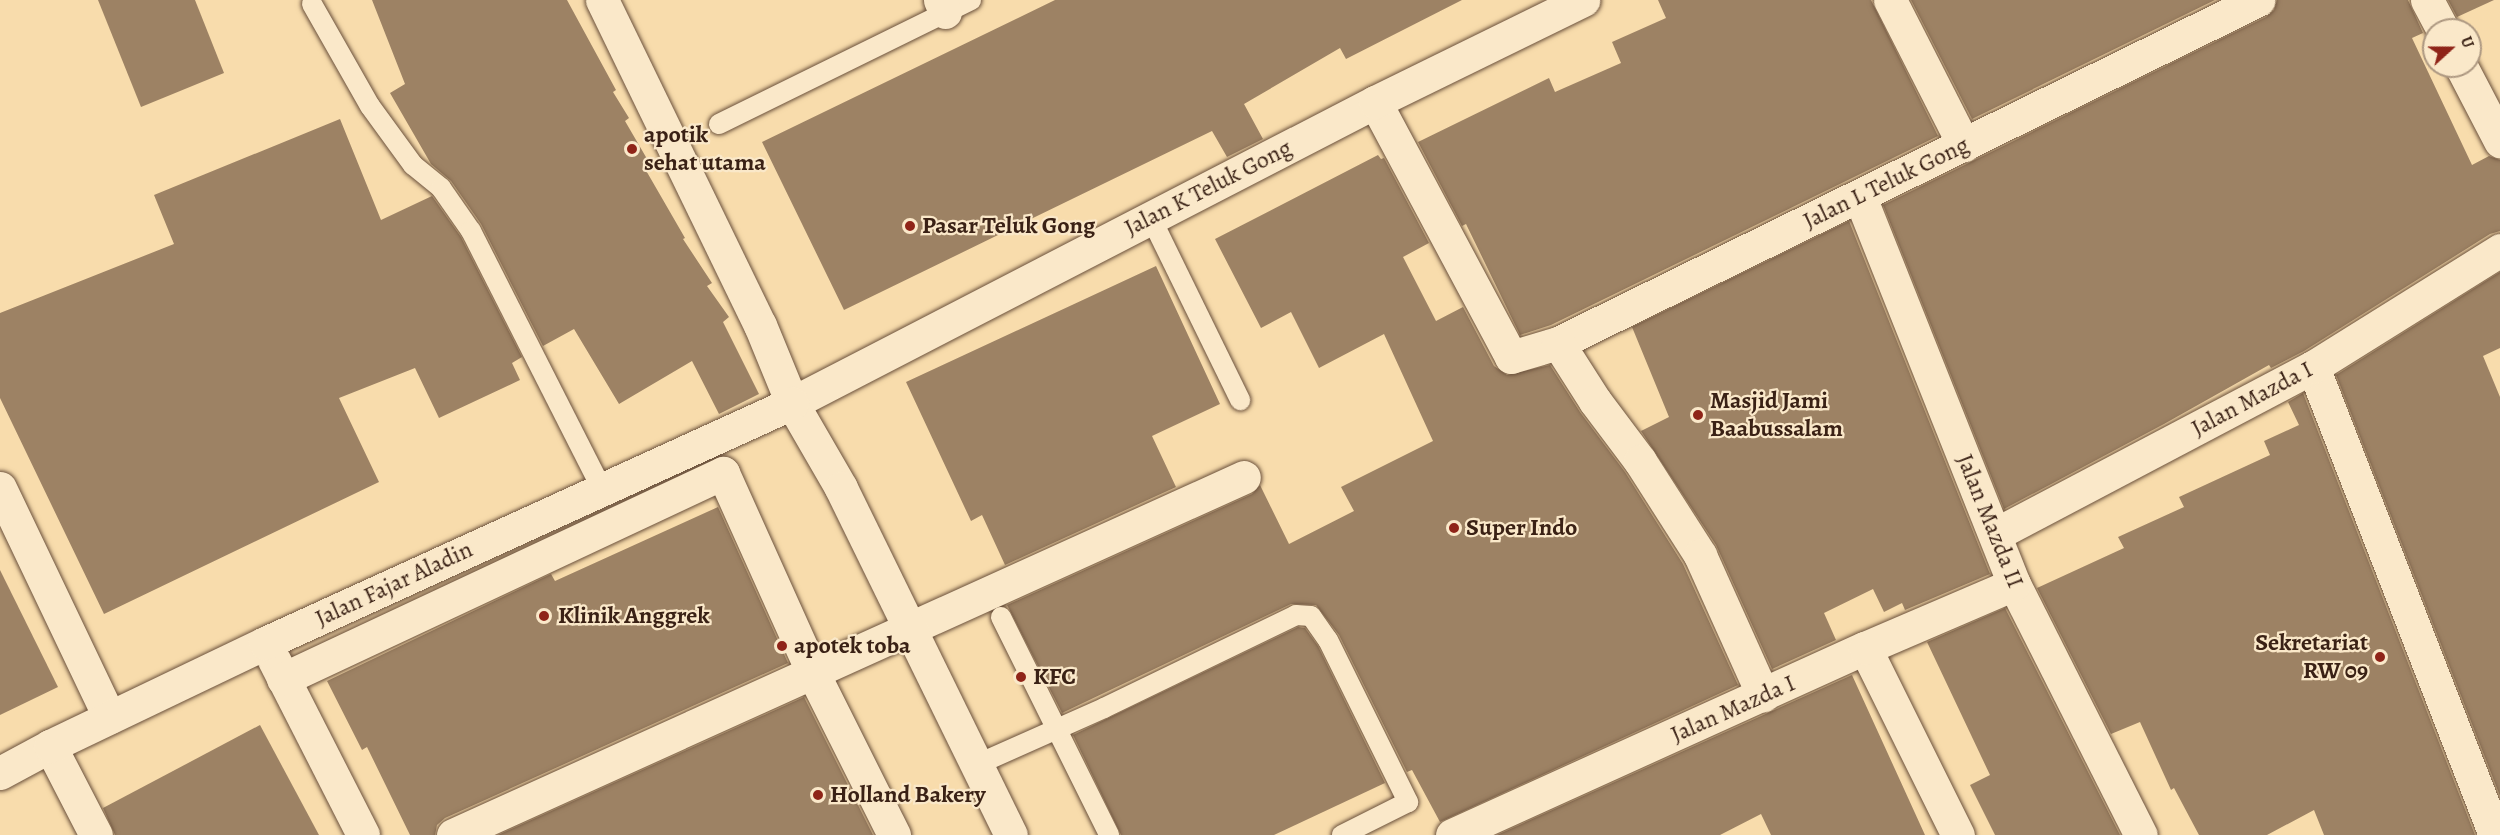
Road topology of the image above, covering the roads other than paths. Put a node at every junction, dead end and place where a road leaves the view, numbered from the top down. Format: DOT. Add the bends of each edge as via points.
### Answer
graph roads {
  1 [pos="602,0"];
  2 [pos="1583,0"];
  3 [pos="1890,0"];
  4 [pos="2258,0"];
  5 [pos="2427,0"];
  6 [pos="312,4"];
  7 [pos="952,4"];
  8 [pos="2437,18"];
  9 [pos="2467,78"];
  10 [pos="1375,102"];
  11 [pos="719,124"];
  12 [pos="2500,141"];
  13 [pos="1964,145"];
  14 [pos="1860,197"];
  15 [pos="1151,218"];
  16 [pos="2500,250"];
  17 [pos="1558,343"];
  18 [pos="2313,367"];
  19 [pos="798,400"];
  20 [pos="1240,400"];
  21 [pos="1244,477"];
  22 [pos="0,488"];
  23 [pos="602,489"];
  24 [pos="1996,534"];
  25 [pos="2014,584"];
  26 [pos="1001,617"];
  27 [pos="911,628"];
  28 [pos="265,643"];
  29 [pos="1865,648"];
  30 [pos="813,674"];
  31 [pos="284,679"];
  32 [pos="1763,696"];
  33 [pos="109,717"];
  34 [pos="1056,729"];
  35 [pos="50,746"];
  36 [pos="976,765"];
  37 [pos="0,773"];
  38 [pos="96,835"];
  39 [pos="363,835"];
  40 [pos="453,835"];
  41 [pos="894,835"];
  42 [pos="1011,835"];
  43 [pos="1109,835"];
  44 [pos="1342,835"];
  45 [pos="1452,835"];
  46 [pos="1958,835"];
  47 [pos="2140,835"];
  48 [pos="2494,835"];
  1 -- 19 [label="street"];
  2 -- 10 [label="street, Jalan K Teluk Gong"];
  3 -- 13 [label="street"];
  4 -- 13 [label="street, Jalan L Teluk Gong"];
  5 -- 8 [label="street"];
  6 -- 23 [label="lane" via="370,106 414,165 441,188 471,231"];
  7 -- 11 [label="lane"];
  9 -- 12 [label="street"];
  10 -- 15 [label="street, Jalan K Teluk Gong"];
  10 -- 17 [label="street, Jalan L Teluk Gong" via="1511,357"];
  13 -- 14 [label="street, Jalan L Teluk Gong"];
  14 -- 17 [label="street, Jalan L Teluk Gong"];
  14 -- 24 [label="street, Jalan Mazda II"];
  15 -- 19 [label="street, Jalan K Teluk Gong"];
  15 -- 20 [label="lane"];
  16 -- 18 [label="street, Jalan Mazda I"];
  17 -- 32 [label="street" via="1700,555"];
  18 -- 24 [label="street, Jalan Mazda I"];
  18 -- 48 [label="street"];
  19 -- 23 [label="street, Jalan Fajar Aladin"];
  19 -- 27 [label="street"];
  21 -- 27 [label="street"];
  22 -- 33 [label="street"];
  23 -- 28 [label="street, Jalan Fajar Aladin"];
  24 -- 25 [label="street, Jalan Mazda II"];
  25 -- 29 [label="street, Jalan Mazda I"];
  25 -- 47 [label="street, Jalan Mazda II"];
  26 -- 34 [label="lane"];
  27 -- 30 [label="street"];
  27 -- 36 [label="street"];
  28 -- 31 [label="street"];
  28 -- 33 [label="street, Jalan Fajar Aladin"];
  29 -- 32 [label="street, Jalan Mazda I"];
  29 -- 46 [label="street"];
  30 -- 31 [label="street" via="723,473"];
  30 -- 40 [label="street"];
  30 -- 41 [label="street"];
  31 -- 39 [label="street"];
  32 -- 45 [label="street, Jalan Mazda I"];
  33 -- 35 [label="street, Jalan Fajar Aladin"];
  34 -- 36 [label="lane"];
  34 -- 43 [label="lane"];
  34 -- 44 [label="lane" via="1296,615 1311,616 1328,640 1408,802"];
  35 -- 37 [label="street, Jalan Fajar Aladin"];
  35 -- 38 [label="street"];
  36 -- 42 [label="street"];
}
